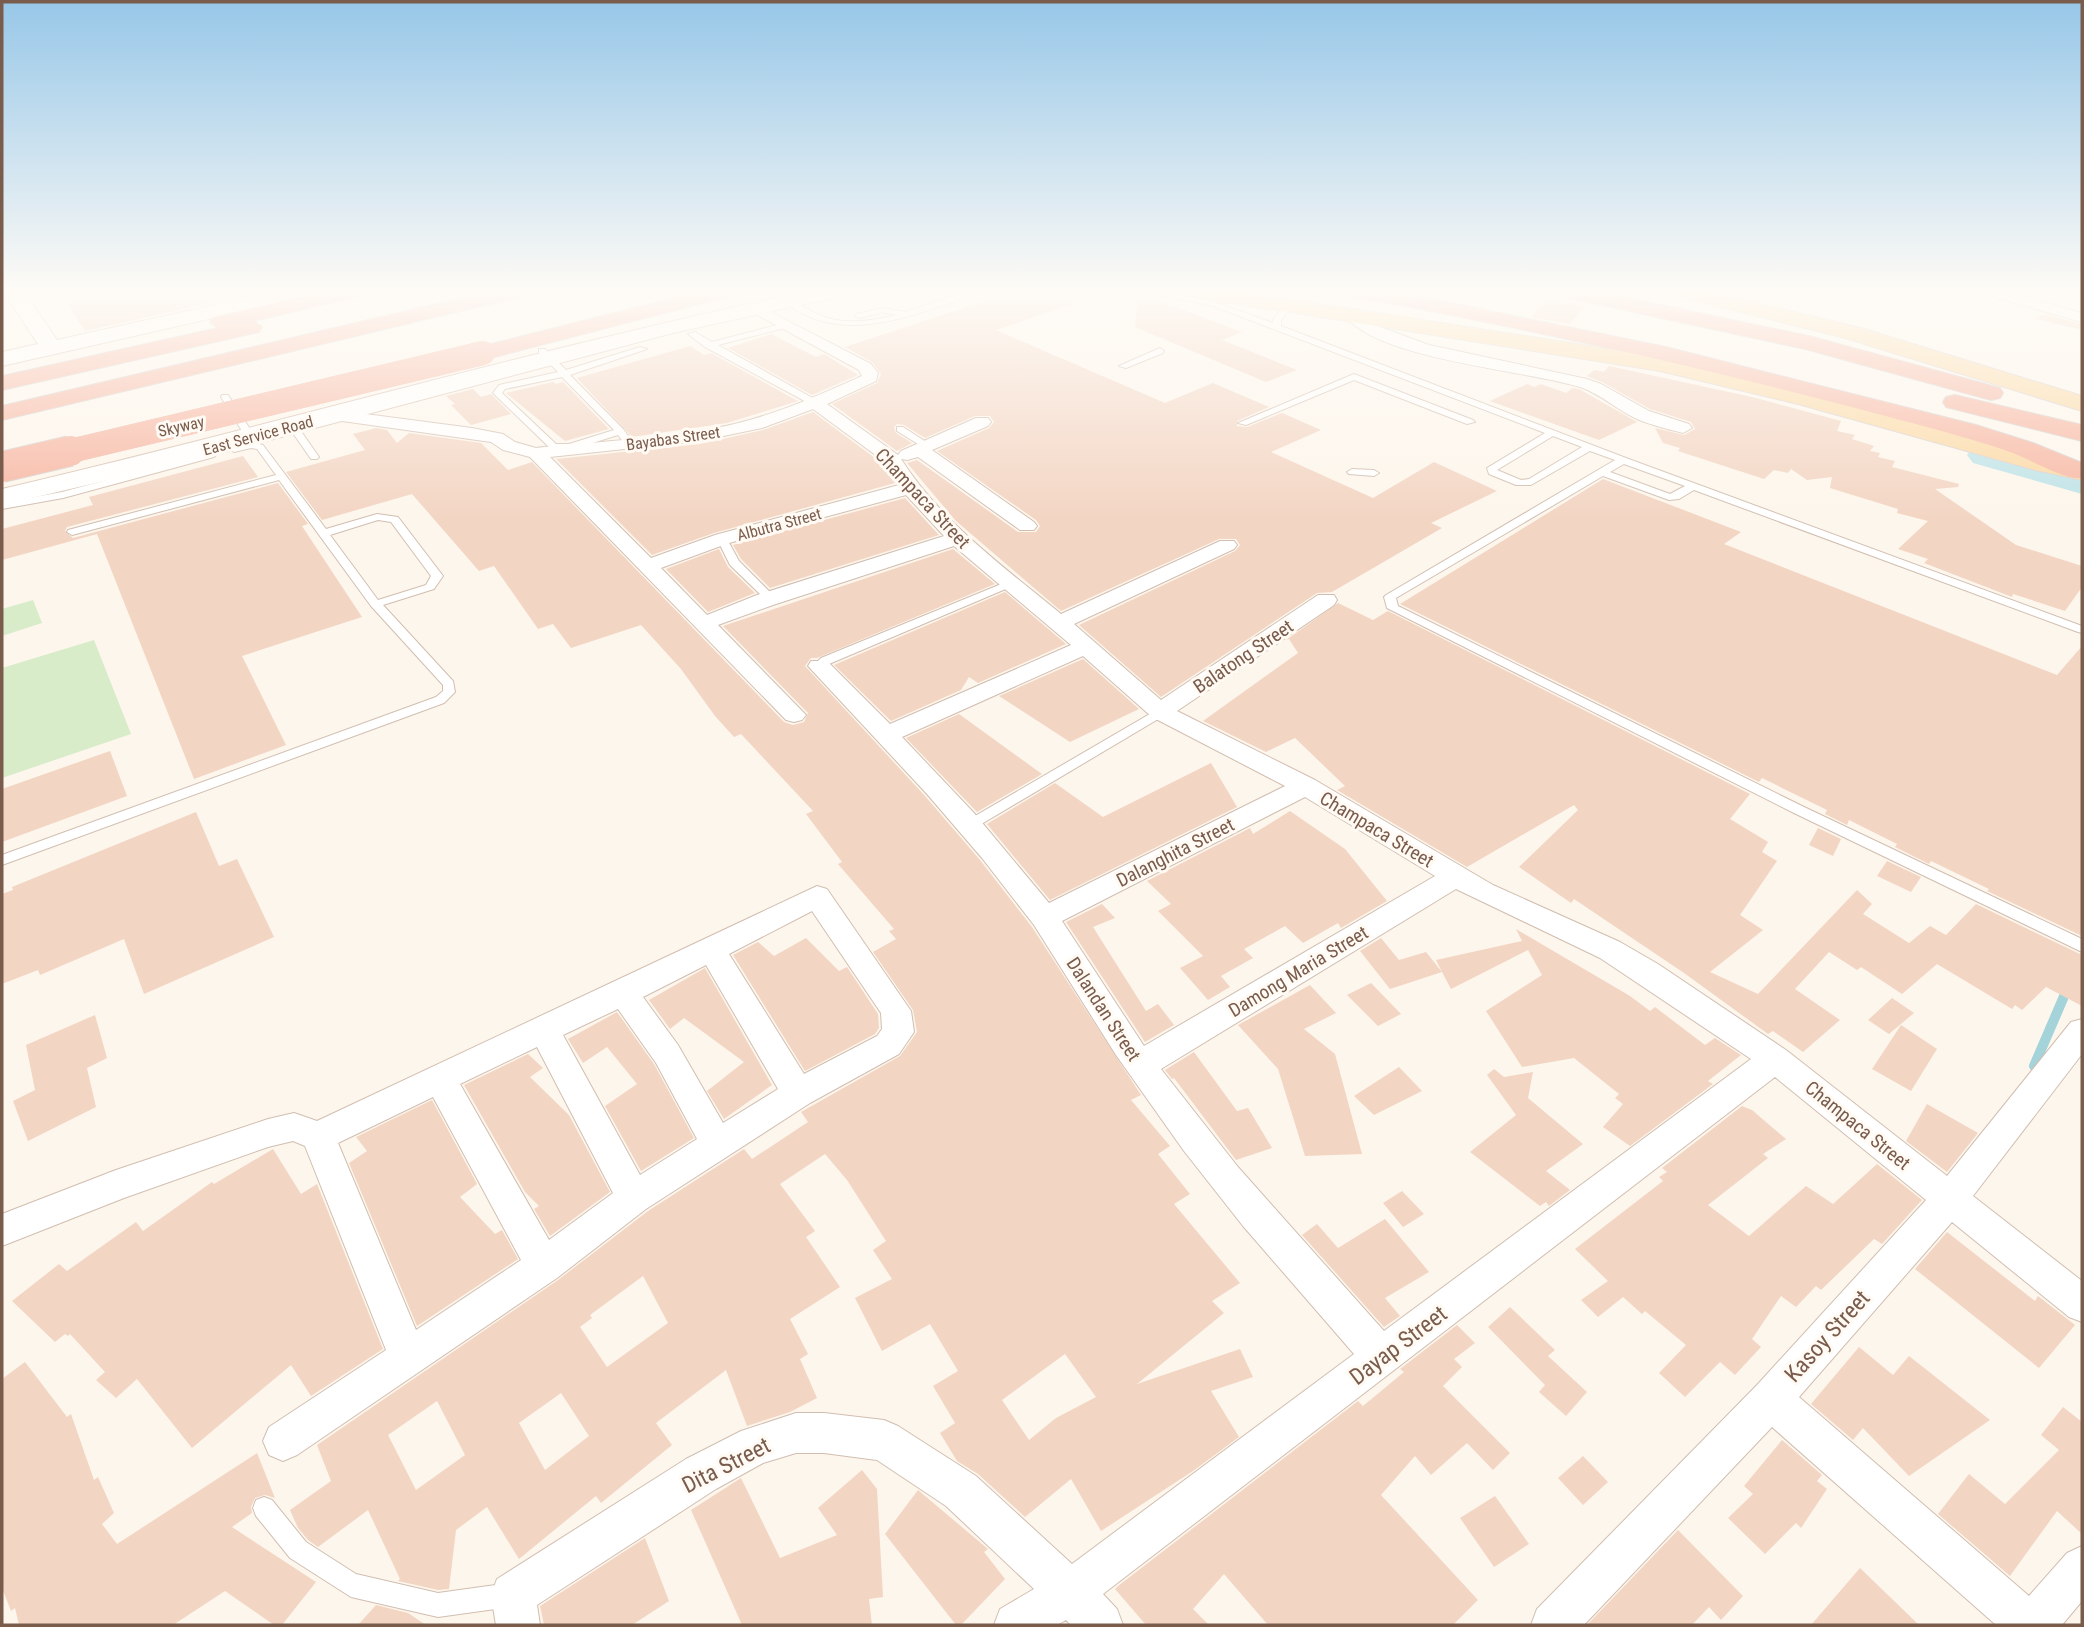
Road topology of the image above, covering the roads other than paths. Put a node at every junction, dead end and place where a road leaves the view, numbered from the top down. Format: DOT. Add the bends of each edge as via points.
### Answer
graph roads {
  1 [pos="30,367"];
  2 [pos="69,367"];
  3 [pos="137,367"];
  4 [pos="198,367"];
  5 [pos="392,367"];
  6 [pos="402,367"];
  7 [pos="524,367"];
  8 [pos="527,367"];
  9 [pos="540,367"];
  10 [pos="557,367"];
  11 [pos="748,367"];
  12 [pos="865,367"];
  13 [pos="1374,367"];
  14 [pos="1378,367"];
  15 [pos="1503,367"];
  16 [pos="1673,367"];
  17 [pos="1722,367"];
  18 [pos="1794,367"];
  19 [pos="1897,367"];
  20 [pos="1953,367"];
  21 [pos="1962,367"];
  22 [pos="2,373"];
  23 [pos="1354,377"];
  24 [pos="2,383"];
  25 [pos="2013,383"];
  26 [pos="225,397"];
  27 [pos="2,398"];
  28 [pos="815,403"];
  29 [pos="2082,404"];
  30 [pos="2,413"];
  31 [pos="335,415"];
  32 [pos="982,422"];
  33 [pos="1470,422"];
  34 [pos="2082,423"];
  35 [pos="1243,424"];
  36 [pos="293,426"];
  37 [pos="1683,428"];
  38 [pos="245,429"];
  39 [pos="900,429"];
  40 [pos="1552,433"];
  41 [pos="2082,433"];
  42 [pos="625,438"];
  43 [pos="1589,447"];
  44 [pos="925,449"];
  45 [pos="2,453"];
  46 [pos="536,453"];
  47 [pos="314,457"];
  48 [pos="892,459"];
  49 [pos="1623,460"];
  50 [pos="2,467"];
  51 [pos="2081,471"];
  52 [pos="1352,472"];
  53 [pos="1374,473"];
  54 [pos="1603,473"];
  55 [pos="280,477"];
  56 [pos="34,479"];
  57 [pos="1693,486"];
  58 [pos="2,488"];
  59 [pos="910,488"];
  60 [pos="2,497"];
  61 [pos="2,506"];
  62 [pos="1027,526"];
  63 [pos="72,532"];
  64 [pos="322,534"];
  65 [pos="957,538"];
  66 [pos="722,540"];
  67 [pos="1227,545"];
  68 [pos="649,566"];
  69 [pos="1011,583"];
  70 [pos="771,598"];
  71 [pos="1326,600"];
  72 [pos="375,604"];
  73 [pos="1059,622"];
  74 [pos="705,623"];
  75 [pos="2082,630"];
  76 [pos="1086,648"];
  77 [pos="819,666"];
  78 [pos="1160,712"];
  79 [pos="794,715"];
  80 [pos="886,735"];
  81 [pos="1306,786"];
  82 [pos="968,826"];
  83 [pos="2,860"];
  84 [pos="1456,876"];
  85 [pos="1044,918"];
  86 [pos="2082,946"];
  87 [pos="712,951"];
  88 [pos="623,993"];
  89 [pos="2082,1031"];
  90 [pos="545,1032"];
  91 [pos="1775,1059"];
  92 [pos="1140,1065"];
  93 [pos="440,1079"];
  94 [pos="798,1093"];
  95 [pos="318,1136"];
  96 [pos="718,1145"];
  97 [pos="634,1198"];
  98 [pos="1950,1199"];
  99 [pos="2,1230"];
  100 [pos="544,1266"];
  101 [pos="2082,1304"];
  102 [pos="408,1357"];
  103 [pos="1382,1357"];
  104 [pos="1771,1399"];
  105 [pos="283,1441"];
  106 [pos="264,1508"];
  107 [pos="2082,1568"];
  108 [pos="1070,1592"];
  109 [pos="516,1610"];
  110 [pos="1016,1625"];
  111 [pos="1101,1625"];
  112 [pos="1553,1625"];
  113 [pos="2031,1625"];
  1 -- 22 [label="highway"];
  2 -- 24 [label="highway"];
  3 -- 27 [label="highway"];
  4 -- 30 [label="highway"];
  5 -- 45 [label="highway, Skyway"];
  6 -- 50 [label="highway, Skyway, bridge"];
  7 -- 38 [label="main road, East Service Road"];
  8 -- 31 [label="main road, East Service Road"];
  9 -- 42 [label="lane" via="496,393 554,447"];
  10 -- 42 [label="lane"];
  11 -- 28 [label="lane, Champaca Street"];
  12 -- 28 [label="street, Bayabas Street" via="870,378"];
  13 -- 23 [label="lane"];
  14 -- 40 [label="lane"];
  15 -- 37 [label="street" via="1581,382 1643,415"];
  16 -- 51 [label="main road"];
  17 -- 51 [label="highway" via="2000,441"];
  18 -- 41 [label="highway"];
  19 -- 34 [label="highway"];
  20 -- 25 [label="highway"];
  21 -- 25 [label="main road"];
  23 -- 33 [label="lane"];
  23 -- 35 [label="lane"];
  25 -- 29 [label="main road"];
  26 -- 38 [label="lane"];
  28 -- 42 [label="street, Bayabas Street" via="699,436"];
  28 -- 48 [label="street, Champaca Street"];
  31 -- 36 [label="main road, East Service Road"];
  31 -- 46 [label="street, Bayabas Street" via="472,433"];
  32 -- 44 [label="street"];
  36 -- 47 [label="lane"];
  36 -- 56 [label="main road, East Service Road"];
  38 -- 56 [label="main road, East Service Road"];
  39 -- 44 [label="lane" via="914,435"];
  40 -- 43 [label="lane"];
  40 -- 43 [label="lane" via="1492,472 1520,483 1531,482"];
  42 -- 46 [label="street, Bayabas Street"];
  43 -- 49 [label="lane"];
  44 -- 48 [label="street"];
  44 -- 62 [label="street"];
  46 -- 68 [label="street"];
  48 -- 59 [label="street, Champaca Street"];
  49 -- 54 [label="lane"];
  49 -- 57 [label="lane"];
  52 -- 53 [label="lane"];
  54 -- 57 [label="lane" via="1669,497"];
  54 -- 86 [label="lane" via="1390,597 1394,608"];
  55 -- 61 [label="lane" via="260,447 251,445 63,495"];
  55 -- 63 [label="lane"];
  55 -- 64 [label="lane"];
  56 -- 58 [label="main road, East Service Road"];
  56 -- 60 [label="main road, East Service Road"];
  57 -- 75 [label="lane"];
  59 -- 65 [label="street, Champaca Street"];
  59 -- 66 [label="street, Albutra Street"];
  64 -- 72 [label="lane"];
  64 -- 72 [label="lane" via="377,517 394,519 437,576 430,587"];
  65 -- 69 [label="street, Champaca Street"];
  65 -- 70 [label="street"];
  66 -- 68 [label="street, Albutra Street"];
  66 -- 70 [label="lane" via="734,563"];
  67 -- 73 [label="street"];
  68 -- 74 [label="street"];
  69 -- 73 [label="street, Champaca Street"];
  69 -- 77 [label="lane"];
  70 -- 74 [label="street"];
  71 -- 78 [label="street, Balatong Street"];
  72 -- 83 [label="lane" via="449,684 449,692 440,700"];
  73 -- 76 [label="street, Champaca Street"];
  74 -- 79 [label="street"];
  76 -- 78 [label="street, Champaca Street"];
  76 -- 80 [label="street"];
  77 -- 80 [label="street, Dalandan Street"];
  78 -- 81 [label="street, Champaca Street"];
  78 -- 82 [label="lane"];
  80 -- 82 [label="street, Dalandan Street"];
  81 -- 84 [label="street, Champaca Street"];
  81 -- 85 [label="street, Dalanghita Street"];
  82 -- 85 [label="street, Dalandan Street"];
  84 -- 91 [label="street, Champaca Street" via="1610,950"];
  84 -- 92 [label="street, Damong Maria Street"];
  85 -- 92 [label="street, Dalandan Street"];
  87 -- 88 [label="street"];
  87 -- 94 [label="street"];
  87 -- 94 [label="street" via="817,897 895,1011 898,1032 888,1045"];
  88 -- 90 [label="street"];
  88 -- 96 [label="street" via="667,1054"];
  89 -- 98 [label="street, Kasoy Street"];
  90 -- 93 [label="street"];
  90 -- 97 [label="street"];
  91 -- 98 [label="street, Champaca Street"];
  91 -- 103 [label="street, Dayap Street"];
  92 -- 103 [label="street, Dalandan Street" via="1263,1223"];
  93 -- 95 [label="street"];
  93 -- 100 [label="street"];
  94 -- 96 [label="street"];
  95 -- 99 [label="street" via="294,1128 268,1133"];
  95 -- 102 [label="street"];
  96 -- 97 [label="street"];
  97 -- 100 [label="street"];
  98 -- 101 [label="street, Champaca Street"];
  98 -- 104 [label="street, Kasoy Street"];
  100 -- 102 [label="street"];
  102 -- 105 [label="street"];
  103 -- 108 [label="street, Dayap Street"];
  104 -- 112 [label="street, Kasoy Street"];
  104 -- 113 [label="street"];
  106 -- 109 [label="lane" via="298,1550 352,1584 439,1605"];
  107 -- 113 [label="street"];
  108 -- 109 [label="street, Dita Street" via="961,1491 884,1440 815,1433 755,1445 701,1474"];
  108 -- 110 [label="street, Dayap Street"];
  108 -- 111 [label="street, Dita Street"];
}
